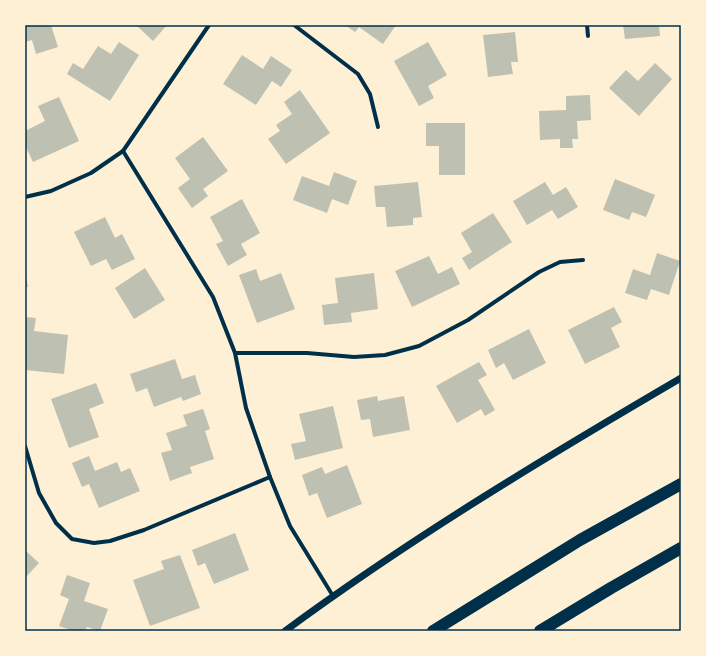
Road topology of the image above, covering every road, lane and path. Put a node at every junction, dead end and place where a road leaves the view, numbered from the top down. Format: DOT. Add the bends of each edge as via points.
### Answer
graph roads {
  1 [pos="209,25"];
  2 [pos="294,25"];
  3 [pos="586,25"];
  4 [pos="588,36"];
  5 [pos="378,127"];
  6 [pos="123,151"];
  7 [pos="25,198"];
  8 [pos="583,260"];
  9 [pos="235,353"];
  10 [pos="681,378"];
  11 [pos="25,446"];
  12 [pos="270,477"];
  13 [pos="681,484"];
  14 [pos="681,548"];
  15 [pos="333,596"];
  16 [pos="285,631"];
  17 [pos="433,631"];
  18 [pos="540,631"];
  1 -- 6 [label="street"];
  2 -- 5 [label="street" via="358,74 370,94"];
  3 -- 4 [label="street"];
  6 -- 7 [label="street" via="91,173 51,191"];
  6 -- 9 [label="street" via="213,297"];
  8 -- 9 [label="street" via="560,262 539,272 468,320 419,346 392,353 354,357 307,353"];
  9 -- 12 [label="street" via="246,408"];
  10 -- 15 [label="street" via="577,439"];
  11 -- 12 [label="street" via="39,493 56,523 72,539 94,543 110,541 144,530"];
  12 -- 15 [label="street" via="290,526"];
  13 -- 17 [label="highway" via="580,540"];
  14 -- 18 [label="highway"];
  15 -- 16 [label="street"];
}
